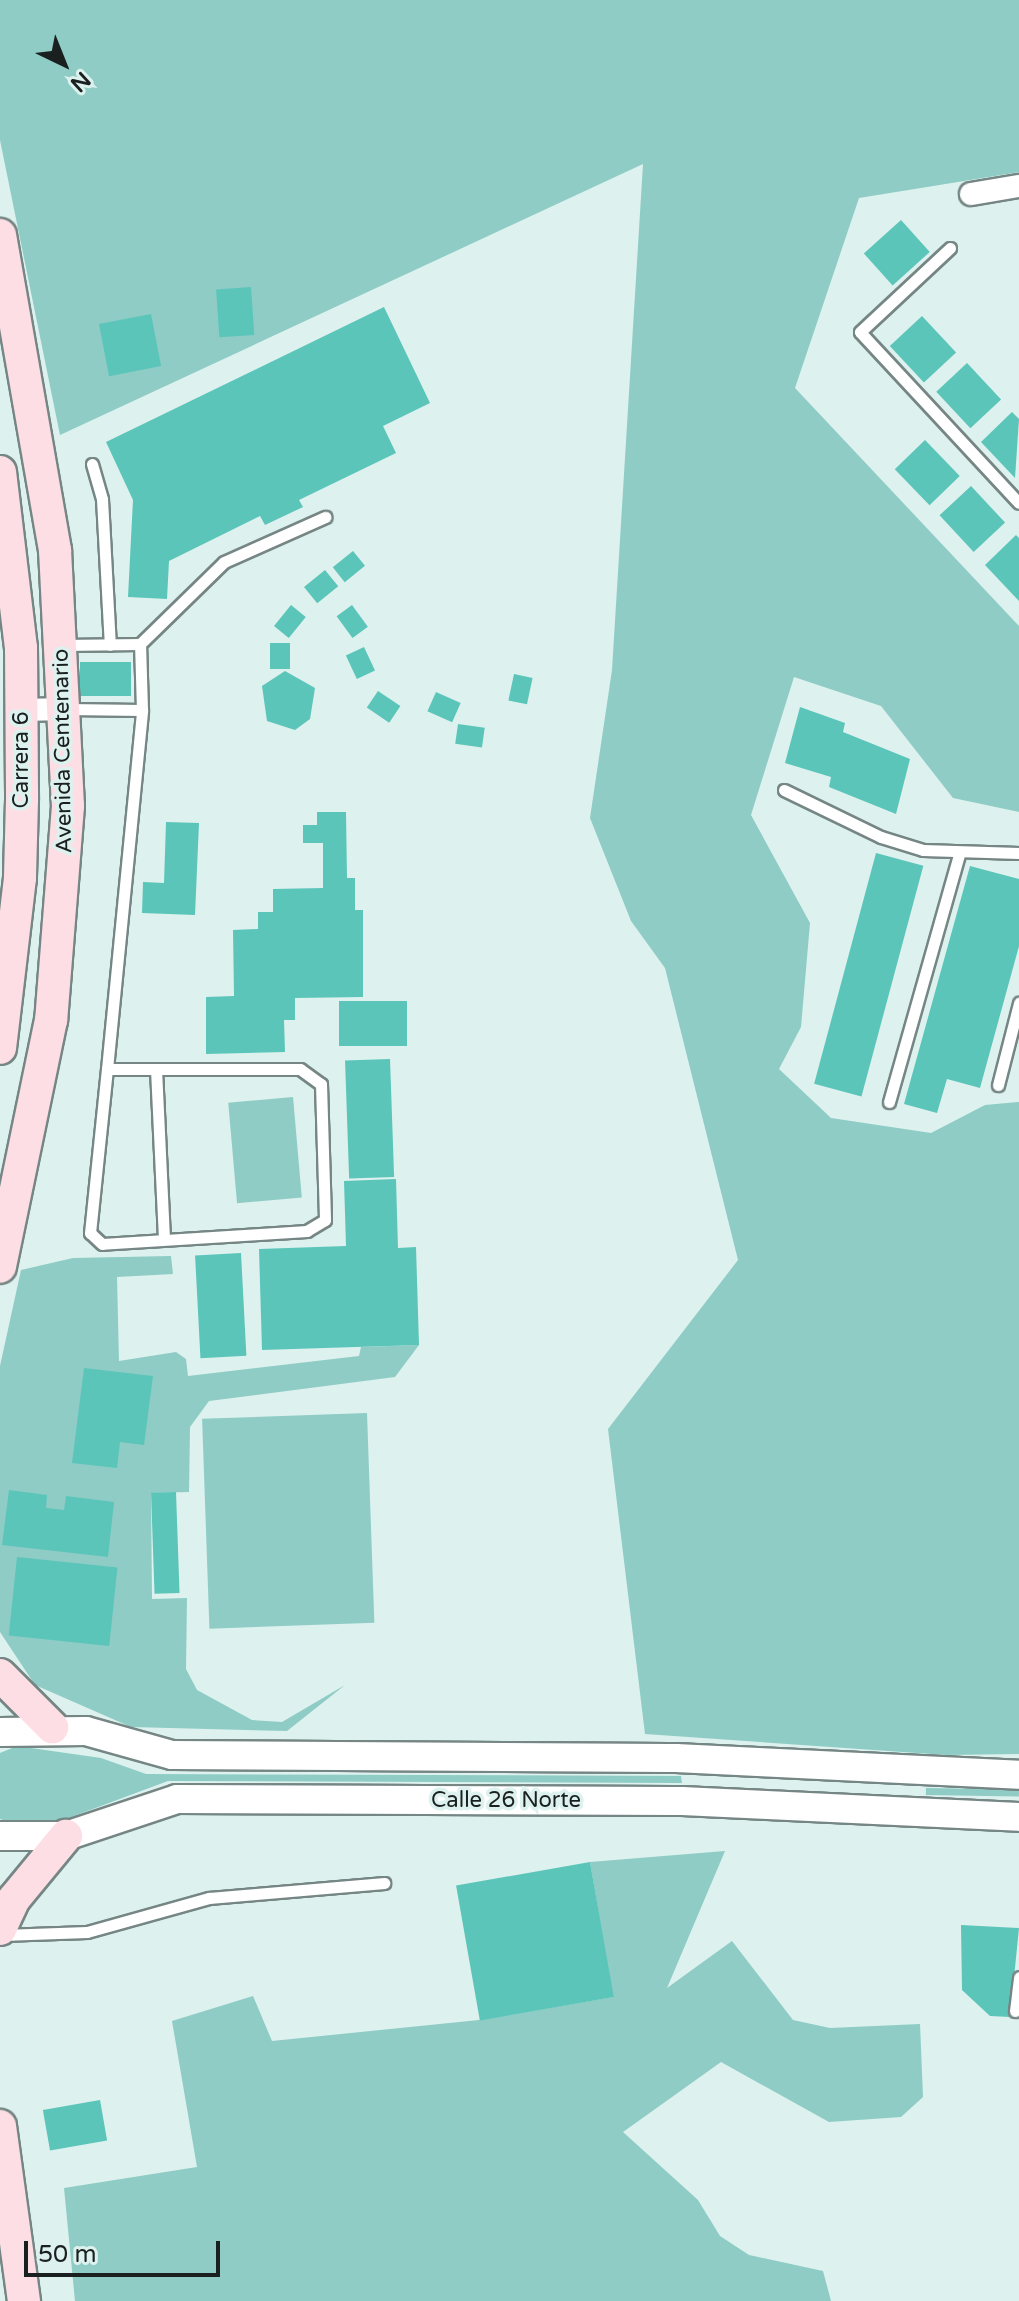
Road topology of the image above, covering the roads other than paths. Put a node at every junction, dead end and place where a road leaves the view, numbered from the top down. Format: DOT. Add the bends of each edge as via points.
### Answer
graph roads {
  1 [pos="1019,186"];
  2 [pos="971,194"];
  3 [pos="0,235"];
  4 [pos="950,248"];
  5 [pos="92,464"];
  6 [pos="0,472"];
  7 [pos="1017,497"];
  8 [pos="325,517"];
  9 [pos="140,644"];
  10 [pos="62,645"];
  11 [pos="110,645"];
  12 [pos="66,709"];
  13 [pos="17,710"];
  14 [pos="142,710"];
  15 [pos="784,790"];
  16 [pos="1019,853"];
  17 [pos="959,854"];
  18 [pos="10,882"];
  19 [pos="1019,1003"];
  20 [pos="0,1048"];
  21 [pos="107,1069"];
  22 [pos="156,1069"];
  23 [pos="998,1085"];
  24 [pos="889,1102"];
  25 [pos="164,1239"];
  26 [pos="0,1267"];
  27 [pos="0,1675"];
  28 [pos="52,1727"];
  29 [pos="0,1732"];
  30 [pos="1019,1775"];
  31 [pos="1019,1817"];
  32 [pos="0,1836"];
  33 [pos="66,1836"];
  34 [pos="384,1883"];
  35 [pos="0,1932"];
  36 [pos="1019,1977"];
  37 [pos="1015,2011"];
  38 [pos="0,2126"];
  39 [pos="24,2301"];
  1 -- 2 [label="street"];
  3 -- 10 [label="main road, Avenida Centenario" via="43,462"];
  4 -- 7 [label="lane" via="860,332"];
  5 -- 11 [label="lane" via="102,499"];
  6 -- 13 [label="main road, Carrera 6"];
  8 -- 9 [label="lane" via="224,562"];
  9 -- 11 [label="lane"];
  9 -- 14 [label="lane"];
  10 -- 11 [label="lane"];
  10 -- 12 [label="main road, Avenida Centenario"];
  12 -- 13 [label="street"];
  12 -- 14 [label="lane"];
  12 -- 26 [label="main road, Avenida Centenario" via="64,889 51,1020"];
  13 -- 18 [label="main road, Carrera 6"];
  14 -- 21 [label="lane"];
  15 -- 17 [label="lane" via="881,837"];
  16 -- 17 [label="lane"];
  17 -- 24 [label="lane"];
  18 -- 20 [label="main road, Carrera 6"];
  19 -- 23 [label="lane"];
  21 -- 22 [label="lane"];
  21 -- 25 [label="lane" via="90,1233 102,1244"];
  22 -- 25 [label="lane"];
  22 -- 25 [label="lane" via="300,1069 321,1084 325,1220 307,1231"];
  27 -- 28 [label="main road"];
  28 -- 29 [label="street, Calle 26 Norte"];
  28 -- 30 [label="street, Calle 26 Norte" via="172,1755 676,1758"];
  31 -- 33 [label="street, Calle 26 Norte" via="682,1801 177,1799"];
  32 -- 33 [label="street, Calle 26 Norte"];
  33 -- 35 [label="main road" via="14,1899"];
  34 -- 35 [label="lane" via="209,1898 87,1932"];
  36 -- 37 [label="lane"];
  38 -- 39 [label="main road"];
}
